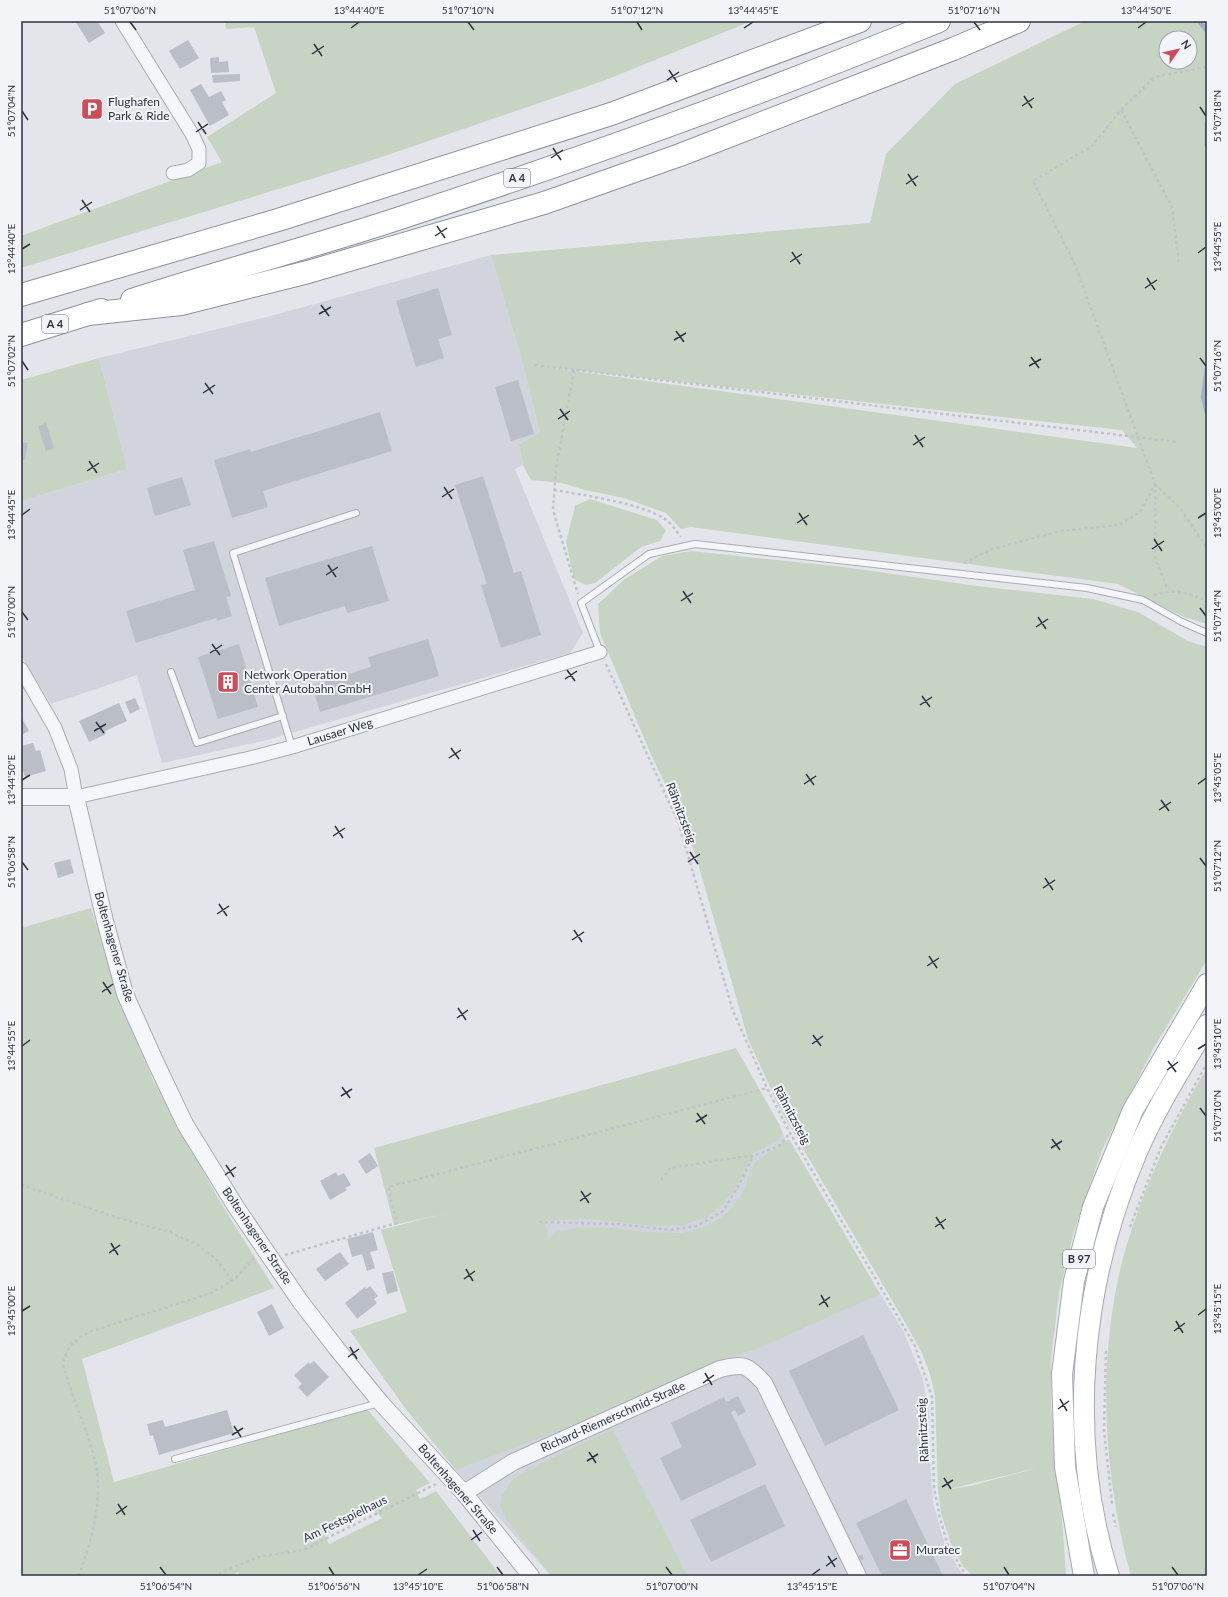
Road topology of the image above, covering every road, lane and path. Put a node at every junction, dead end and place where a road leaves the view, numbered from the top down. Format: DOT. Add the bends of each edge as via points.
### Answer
graph roads {
  1 [pos="122,21"];
  2 [pos="860,21"];
  3 [pos="939,21"];
  4 [pos="1019,21"];
  5 [pos="1207,67"];
  6 [pos="1120,110"];
  7 [pos="173,173"];
  8 [pos="1179,264"];
  9 [pos="21,295"];
  10 [pos="88,314"];
  11 [pos="21,335"];
  12 [pos="535,365"];
  13 [pos="574,370"];
  14 [pos="1138,437"];
  15 [pos="1178,442"];
  16 [pos="1155,484"];
  17 [pos="554,490"];
  18 [pos="356,513"];
  19 [pos="685,546"];
  20 [pos="1207,548"];
  21 [pos="944,573"];
  22 [pos="1207,601"];
  23 [pos="581,603"];
  24 [pos="1207,633"];
  25 [pos="600,652"];
  26 [pos="21,669"];
  27 [pos="171,672"];
  28 [pos="283,716"];
  29 [pos="292,746"];
  30 [pos="21,797"];
  31 [pos="76,797"];
  32 [pos="1207,984"];
  33 [pos="1207,1025"];
  34 [pos="1207,1063"];
  35 [pos="766,1088"];
  36 [pos="790,1133"];
  37 [pos="753,1156"];
  38 [pos="661,1180"];
  39 [pos="21,1185"];
  40 [pos="539,1222"];
  41 [pos="1129,1232"];
  42 [pos="256,1255"];
  43 [pos="282,1256"];
  44 [pos="232,1281"];
  45 [pos="1106,1345"];
  46 [pos="381,1403"];
  47 [pos="175,1459"];
  48 [pos="437,1484"];
  49 [pos="464,1493"];
  50 [pos="1117,1530"];
  51 [pos="79,1576"];
  52 [pos="212,1576"];
  53 [pos="531,1576"];
  54 [pos="858,1576"];
  55 [pos="969,1576"];
  56 [pos="1084,1576"];
  57 [pos="1108,1576"];
  1 -- 7 [label="street" via="199,149 199,163 188,170"];
  2 -- 9 [label="highway" via="611,114 278,220"];
  3 -- 10 [label="highway, A 4" via="747,97 481,191"];
  4 -- 10 [label="highway" via="680,155 544,203 308,272 181,304"];
  5 -- 6 [label="path" via="1155,77"];
  6 -- 8 [label="path" via="1172,207"];
  6 -- 14 [label="path" via="1092,146 1034,181 1074,262"];
  10 -- 11 [label="highway, A 4"];
  12 -- 13 [label="path"];
  13 -- 14 [label="path"];
  13 -- 17 [label="path"];
  14 -- 15 [label="path"];
  14 -- 16 [label="path"];
  16 -- 20 [label="path" via="1180,508"];
  16 -- 21 [label="path" via="1140,512 1119,525 1061,531 992,550"];
  16 -- 22 [label="path" via="1155,558 1168,590"];
  17 -- 19 [label="path" via="610,500 666,519 682,538"];
  17 -- 23 [label="path" via="553,510"];
  18 -- 28 [label="lane" via="233,553"];
  19 -- 21 [label="lane" via="695,544"];
  19 -- 23 [label="lane" via="649,554"];
  21 -- 24 [label="lane" via="1087,588 1143,600"];
  23 -- 25 [label="lane"];
  25 -- 29 [label="street, Lausaer Weg"];
  25 -- 35 [label="path, Rähnitzsteig" via="679,824 733,1011"];
  26 -- 31 [label="street" via="55,728 71,768"];
  27 -- 28 [label="lane" via="197,743"];
  28 -- 29 [label="lane"];
  29 -- 31 [label="street, Lausaer Weg" via="250,758"];
  30 -- 31 [label="street"];
  31 -- 46 [label="street, Boltenhagener Straße" via="125,994 185,1124 236,1207 300,1301"];
  32 -- 56 [label="main road, B 97" via="1133,1110 1093,1207 1074,1281 1062,1374 1065,1467"];
  33 -- 57 [label="main road, B 97" via="1158,1109 1137,1151 1113,1215 1095,1283 1087,1346 1084,1418 1086,1463 1092,1507"];
  34 -- 41 [label="path" via="1161,1147"];
  35 -- 36 [label="path, Rähnitzsteig"];
  35 -- 43 [label="path" via="388,1187 398,1223"];
  36 -- 37 [label="path" via="779,1146"];
  36 -- 55 [label="path, Rähnitzsteig" via="915,1346 932,1397 934,1488 940,1518 948,1546 965,1574"];
  37 -- 38 [label="path" via="670,1168"];
  37 -- 40 [label="path" via="723,1211 697,1226 670,1230 617,1224"];
  39 -- 44 [label="path" via="118,1218 170,1232 198,1245 218,1261"];
  42 -- 44 [label="path"];
  44 -- 51 [label="path" via="211,1292 89,1332 73,1341 66,1350 63,1365 95,1462 98,1488 96,1513"];
  45 -- 50 [label="path" via="1104,1430 1112,1510"];
  46 -- 47 [label="lane"];
  46 -- 49 [label="street, Boltenhagener Straße"];
  48 -- 52 [label="path, Am Festspielhaus" via="303,1550 258,1557"];
  49 -- 53 [label="street, Boltenhagener Straße"];
  49 -- 54 [label="street, Richard-Riemerschmid-Straße" via="513,1462 720,1369 736,1365 749,1368 764,1383"];
}
